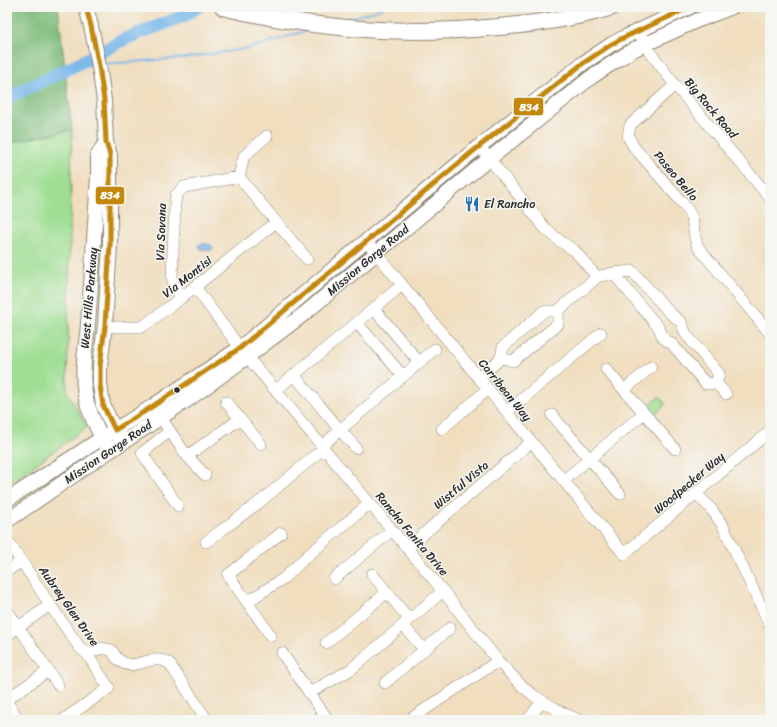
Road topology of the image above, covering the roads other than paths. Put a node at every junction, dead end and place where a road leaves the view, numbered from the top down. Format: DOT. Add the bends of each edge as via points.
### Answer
graph roads {
  1 [pos="86,7"];
  2 [pos="223,7"];
  3 [pos="612,7"];
  4 [pos="690,7"];
  5 [pos="732,7"];
  6 [pos="638,31"];
  7 [pos="646,44"];
  8 [pos="675,85"];
  9 [pos="266,136"];
  10 [pos="106,142"];
  11 [pos="480,146"];
  12 [pos="489,158"];
  13 [pos="239,177"];
  14 [pos="434,184"];
  15 [pos="770,198"];
  16 [pos="416,219"];
  17 [pos="276,222"];
  18 [pos="366,241"];
  19 [pos="376,253"];
  20 [pos="307,259"];
  21 [pos="616,273"];
  22 [pos="597,277"];
  23 [pos="402,285"];
  24 [pos="196,287"];
  25 [pos="181,298"];
  26 [pos="374,309"];
  27 [pos="558,311"];
  28 [pos="357,323"];
  29 [pos="105,326"];
  30 [pos="685,331"];
  31 [pos="768,331"];
  32 [pos="601,333"];
  33 [pos="672,344"];
  34 [pos="435,349"];
  35 [pos="243,352"];
  36 [pos="501,358"];
  37 [pos="419,362"];
  38 [pos="651,367"];
  39 [pos="606,369"];
  40 [pos="294,375"];
  41 [pos="403,376"];
  42 [pos="479,378"];
  43 [pos="716,382"];
  44 [pos="488,389"];
  45 [pos="276,390"];
  46 [pos="624,390"];
  47 [pos="726,394"];
  48 [pos="226,402"];
  49 [pos="507,412"];
  50 [pos="644,413"];
  51 [pos="552,415"];
  52 [pos="161,418"];
  53 [pos="240,419"];
  54 [pos="442,429"];
  55 [pos="115,430"];
  56 [pos="340,430"];
  57 [pos="170,431"];
  58 [pos="770,432"];
  59 [pos="102,438"];
  60 [pos="531,442"];
  61 [pos="122,443"];
  62 [pos="261,444"];
  63 [pos="323,447"];
  64 [pos="356,448"];
  65 [pos="675,449"];
  66 [pos="110,450"];
  67 [pos="187,456"];
  68 [pos="590,458"];
  69 [pos="205,475"];
  70 [pos="563,481"];
  71 [pos="696,493"];
  72 [pos="620,494"];
  73 [pos="7,500"];
  74 [pos="370,503"];
  75 [pos="178,506"];
  76 [pos="7,521"];
  77 [pos="392,530"];
  78 [pos="281,533"];
  79 [pos="7,540"];
  80 [pos="206,542"];
  81 [pos="407,548"];
  82 [pos="624,554"];
  83 [pos="22,562"];
  84 [pos="7,571"];
  85 [pos="372,574"];
  86 [pos="334,579"];
  87 [pos="443,591"];
  88 [pos="387,592"];
  89 [pos="247,602"];
  90 [pos="50,605"];
  91 [pos="7,610"];
  92 [pos="406,622"];
  93 [pos="770,624"];
  94 [pos="18,627"];
  95 [pos="450,628"];
  96 [pos="7,635"];
  97 [pos="271,636"];
  98 [pos="326,643"];
  99 [pos="424,650"];
  100 [pos="282,653"];
  101 [pos="87,654"];
  102 [pos="498,661"];
  103 [pos="48,671"];
  104 [pos="385,683"];
  105 [pos="58,686"];
  106 [pos="309,693"];
  107 [pos="7,699"];
  108 [pos="542,701"];
  109 [pos="7,702"];
  110 [pos="15,714"];
  111 [pos="62,720"];
  112 [pos="207,720"];
  113 [pos="328,720"];
  114 [pos="409,720"];
  115 [pos="528,720"];
  116 [pos="580,720"];
  1 -- 10 [label="main road, West Hills Parkway" via="100,66"];
  2 -- 3 [label="highway" via="296,22 352,29 418,32 518,26"];
  4 -- 6 [label="main road, Mission Gorge Road"];
  5 -- 7 [label="main road, Mission Gorge Road"];
  6 -- 7 [label="street, Big Rock Road"];
  6 -- 11 [label="main road, Mission Gorge Road" via="582,64"];
  7 -- 8 [label="street, Big Rock Road"];
  7 -- 12 [label="main road, Mission Gorge Road" via="590,78"];
  8 -- 15 [label="street, Big Rock Road"];
  8 -- 31 [label="street, Paseo Bello" via="630,125 628,136 633,146 686,207 692,218 694,238 698,247"];
  9 -- 13 [label="street" via="244,156"];
  10 -- 29 [label="main road, West Hills Parkway" via="110,155 110,244"];
  10 -- 59 [label="main road, West Hills Parkway" via="98,155 84,364 84,386 88,406"];
  11 -- 12 [label="street"];
  11 -- 14 [label="main road, Mission Gorge Road"];
  12 -- 16 [label="main road, Mission Gorge Road"];
  12 -- 22 [label="street" via="545,228 574,250"];
  13 -- 17 [label="street"];
  13 -- 25 [label="street, Via Sovana" via="184,187 176,195 172,277"];
  14 -- 16 [label="main road" via="434,194 415,210"];
  14 -- 18 [label="main road, Mission Gorge Road"];
  16 -- 19 [label="main road, Mission Gorge Road"];
  17 -- 20 [label="street"];
  17 -- 24 [label="street, Via Montisi"];
  18 -- 19 [label="street, Carribean Way"];
  18 -- 35 [label="main road, Mission Gorge Road" via="263,329"];
  19 -- 23 [label="street, Carribean Way"];
  19 -- 35 [label="main road, Mission Gorge Road" via="304,314"];
  21 -- 22 [label="street"];
  21 -- 30 [label="street" via="632,271 681,322"];
  21 -- 33 [label="street" via="659,328 663,338"];
  22 -- 27 [label="street"];
  23 -- 26 [label="street"];
  23 -- 42 [label="street, Carribean Way"];
  24 -- 25 [label="street, Via Montisi"];
  24 -- 35 [label="street, Rancho Fanita Drive"];
  25 -- 29 [label="street, Via Montisi" via="142,327"];
  26 -- 28 [label="street"];
  26 -- 37 [label="street"];
  27 -- 36 [label="street" via="544,311 503,347"];
  27 -- 36 [label="street" via="558,324 514,361"];
  28 -- 40 [label="street"];
  28 -- 41 [label="street"];
  29 -- 55 [label="main road, West Hills Parkway" via="100,385 104,405"];
  30 -- 33 [label="street" via="680,339"];
  30 -- 43 [label="street" via="719,374"];
  32 -- 49 [label="street"];
  33 -- 43 [label="street" via="706,384"];
  34 -- 37 [label="street"];
  35 -- 45 [label="street, Rancho Fanita Drive"];
  35 -- 52 [label="main road, Mission Gorge Road"];
  35 -- 55 [label="main road, Mission Gorge Road"];
  36 -- 42 [label="street"];
  37 -- 41 [label="street"];
  38 -- 46 [label="street"];
  39 -- 46 [label="street"];
  40 -- 45 [label="street"];
  40 -- 56 [label="street"];
  41 -- 56 [label="street"];
  42 -- 44 [label="street, Carribean Way"];
  43 -- 47 [label="street"];
  44 -- 49 [label="street, Carribean Way"];
  44 -- 54 [label="street"];
  45 -- 63 [label="street, Rancho Fanita Drive"];
  46 -- 50 [label="street"];
  48 -- 53 [label="street"];
  49 -- 60 [label="street, Carribean Way"];
  50 -- 65 [label="street"];
  50 -- 68 [label="street"];
  51 -- 68 [label="street"];
  52 -- 57 [label="street"];
  52 -- 61 [label="main road, Mission Gorge Road"];
  53 -- 62 [label="street"];
  53 -- 67 [label="street"];
  55 -- 59 [label="main road, Mission Gorge Road"];
  55 -- 61 [label="main road, West Hills Parkway"];
  56 -- 63 [label="street"];
  56 -- 64 [label="street"];
  57 -- 67 [label="street"];
  57 -- 75 [label="street" via="142,452"];
  58 -- 71 [label="street, Woodpecker Way"];
  59 -- 66 [label="main road, West Hills Parkway"];
  59 -- 73 [label="main road, Mission Gorge Road"];
  60 -- 70 [label="street, Carribean Way"];
  60 -- 81 [label="street, Wistful Vista"];
  61 -- 66 [label="main road, Mission Gorge Road"];
  63 -- 74 [label="street, Rancho Fanita Drive"];
  63 -- 80 [label="street" via="261,501"];
  66 -- 76 [label="main road, Mission Gorge Road"];
  67 -- 69 [label="street"];
  68 -- 70 [label="street"];
  68 -- 72 [label="street"];
  70 -- 82 [label="street, Carribean Way"];
  71 -- 82 [label="street, Woodpecker Way"];
  71 -- 93 [label="street" via="723,526"];
  74 -- 77 [label="street, Rancho Fanita Drive"];
  74 -- 89 [label="street" via="284,578"];
  77 -- 81 [label="street, Rancho Fanita Drive"];
  77 -- 86 [label="street"];
  78 -- 89 [label="street" via="228,575"];
  79 -- 83 [label="street, Aubrey Glen Drive"];
  81 -- 87 [label="street, Rancho Fanita Drive"];
  83 -- 84 [label="street"];
  83 -- 90 [label="street, Aubrey Glen Drive"];
  85 -- 88 [label="street"];
  87 -- 92 [label="street"];
  87 -- 102 [label="street, Rancho Fanita Drive"];
  88 -- 92 [label="street"];
  88 -- 98 [label="street"];
  89 -- 97 [label="street"];
  90 -- 94 [label="street"];
  90 -- 101 [label="street, Aubrey Glen Drive"];
  91 -- 94 [label="street"];
  92 -- 99 [label="street"];
  92 -- 106 [label="street" via="350,670"];
  94 -- 96 [label="street"];
  94 -- 103 [label="street"];
  95 -- 99 [label="street"];
  99 -- 104 [label="street"];
  100 -- 106 [label="street"];
  101 -- 111 [label="street, Aubrey Glen Drive" via="109,688"];
  101 -- 112 [label="street" via="101,648 111,650 120,661 129,665 159,659 169,663"];
  102 -- 108 [label="street, Rancho Fanita Drive" via="523,687"];
  102 -- 114 [label="street"];
  103 -- 105 [label="street"];
  103 -- 107 [label="street"];
  106 -- 113 [label="street"];
  108 -- 115 [label="street"];
  108 -- 116 [label="street, Rancho Fanita Drive"];
  109 -- 110 [label="street"];
}
